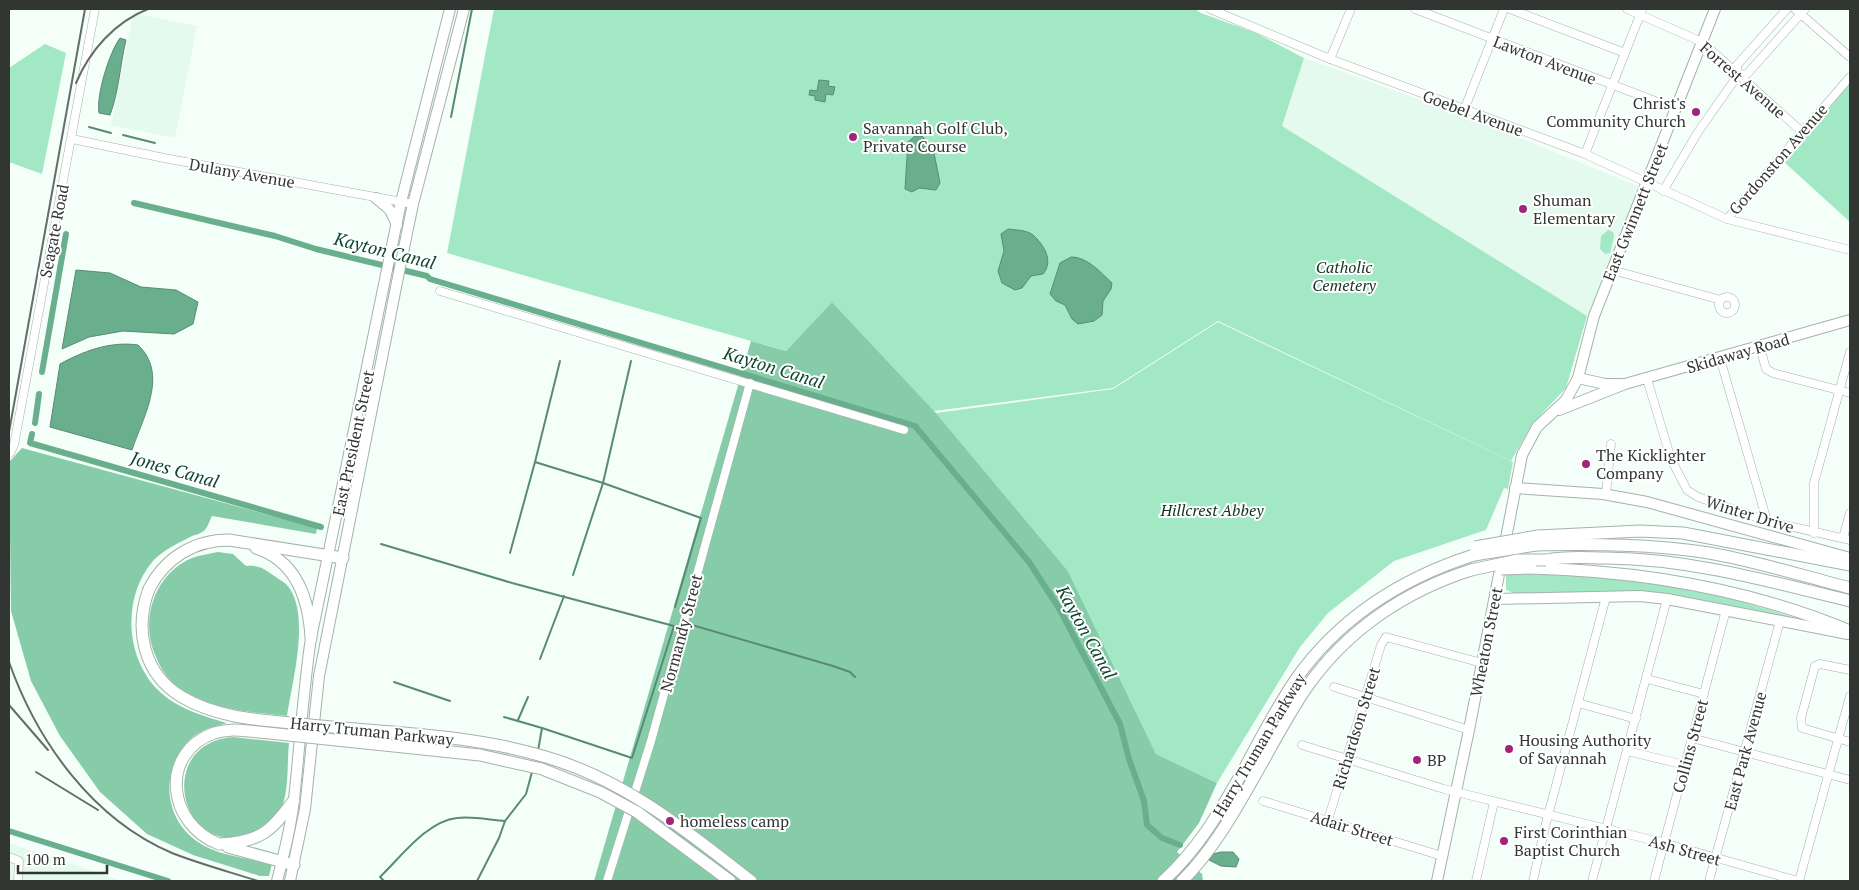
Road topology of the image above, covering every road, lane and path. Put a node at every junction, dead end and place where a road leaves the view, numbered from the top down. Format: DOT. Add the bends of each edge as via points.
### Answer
graph roads {
  1 [pos="95,9"];
  2 [pos="450,9"];
  3 [pos="464,9"];
  4 [pos="1210,9"];
  5 [pos="1351,9"];
  6 [pos="1415,9"];
  7 [pos="1504,9"];
  8 [pos="1510,9"];
  9 [pos="1627,9"];
  10 [pos="1715,9"];
  11 [pos="1787,9"];
  12 [pos="1800,10"];
  13 [pos="1642,11"];
  14 [pos="1492,39"];
  15 [pos="1702,42"];
  16 [pos="1625,53"];
  17 [pos="1850,57"];
  18 [pos="1330,59"];
  19 [pos="437,66"];
  20 [pos="1738,75"];
  21 [pos="1850,77"];
  22 [pos="1612,85"];
  23 [pos="1676,109"];
  24 [pos="1464,110"];
  25 [pos="437,118"];
  26 [pos="1801,131"];
  27 [pos="72,139"];
  28 [pos="1585,154"];
  29 [pos="1647,183"];
  30 [pos="1663,191"];
  31 [pos="376,198"];
  32 [pos="401,202"];
  33 [pos="413,204"];
  34 [pos="1727,219"];
  35 [pos="397,224"];
  36 [pos="1850,250"];
  37 [pos="1612,270"];
  38 [pos="440,291"];
  39 [pos="1721,300"];
  40 [pos="1850,320"];
  41 [pos="1760,347"];
  42 [pos="1850,352"];
  43 [pos="1720,358"];
  44 [pos="1578,378"];
  45 [pos="1647,379"];
  46 [pos="750,383"];
  47 [pos="1625,384"];
  48 [pos="1840,390"];
  49 [pos="1602,393"];
  50 [pos="1850,393"];
  51 [pos="1554,413"];
  52 [pos="904,430"];
  53 [pos="1612,444"];
  54 [pos="10,453"];
  55 [pos="1515,488"];
  56 [pos="1606,494"];
  57 [pos="1850,513"];
  58 [pos="1767,521"];
  59 [pos="1814,533"];
  60 [pos="1847,539"];
  61 [pos="228,540"];
  62 [pos="1537,540"];
  63 [pos="329,556"];
  64 [pos="342,558"];
  65 [pos="1850,558"];
  66 [pos="1850,565"];
  67 [pos="1470,573"];
  68 [pos="1850,588"];
  69 [pos="1606,597"];
  70 [pos="1495,598"];
  71 [pos="1667,599"];
  72 [pos="1850,602"];
  73 [pos="1726,610"];
  74 [pos="1780,621"];
  75 [pos="1850,632"];
  76 [pos="311,638"];
  77 [pos="1482,664"];
  78 [pos="1850,670"];
  79 [pos="1647,679"];
  80 [pos="1334,687"];
  81 [pos="1704,694"];
  82 [pos="1850,696"];
  83 [pos="1365,697"];
  84 [pos="1578,704"];
  85 [pos="1849,707"];
  86 [pos="1636,719"];
  87 [pos="1469,730"];
  88 [pos="1692,738"];
  89 [pos="1838,739"];
  90 [pos="1850,742"];
  91 [pos="1302,745"];
  92 [pos="1627,751"];
  93 [pos="1745,751"];
  94 [pos="1346,760"];
  95 [pos="1685,765"];
  96 [pos="1829,774"];
  97 [pos="1850,780"];
  98 [pos="1455,791"];
  99 [pos="294,800"];
  100 [pos="1263,801"];
  101 [pos="1494,802"];
  102 [pos="1549,815"];
  103 [pos="1328,820"];
  104 [pos="1606,828"];
  105 [pos="219,844"];
  106 [pos="1664,844"];
  107 [pos="1442,856"];
  108 [pos="9,858"];
  109 [pos="1716,859"];
  110 [pos="282,862"];
  111 [pos="294,865"];
  112 [pos="18,881"];
  113 [pos="277,881"];
  114 [pos="290,881"];
  115 [pos="607,881"];
  116 [pos="730,881"];
  117 [pos="751,881"];
  118 [pos="1163,881"];
  119 [pos="1182,881"];
  120 [pos="1436,881"];
  121 [pos="1476,881"];
  122 [pos="1533,881"];
  123 [pos="1592,881"];
  124 [pos="1654,881"];
  125 [pos="1710,881"];
  126 [pos="1798,881"];
  1 -- 27 [label="street, Seagate Road"];
  2 -- 19 [label="main road, East President Street"];
  3 -- 25 [label="main road, East President Street"];
  4 -- 18 [label="street, Goebel Avenue"];
  5 -- 18 [label="street"];
  6 -- 14 [label="street, Lawton Avenue"];
  7 -- 14 [label="street"];
  8 -- 16 [label="street"];
  9 -- 13 [label="street, Forrest Avenue"];
  10 -- 15 [label="main road, East Gwinnett Street"];
  11 -- 20 [label="street" via="1737,65"];
  12 -- 17 [label="street"];
  12 -- 20 [label="street" via="1747,74"];
  13 -- 15 [label="street, Forrest Avenue"];
  13 -- 16 [label="street"];
  14 -- 22 [label="street, Lawton Avenue"];
  14 -- 24 [label="street"];
  15 -- 20 [label="street, Forrest Avenue"];
  15 -- 23 [label="main road, East Gwinnett Street"];
  16 -- 22 [label="street"];
  18 -- 24 [label="street, Goebel Avenue"];
  19 -- 25 [label="main road" via="442,70 443,79"];
  19 -- 32 [label="main road, East President Street"];
  20 -- 26 [label="street, Forrest Avenue"];
  20 -- 30 [label="street" via="1698,132"];
  21 -- 26 [label="street, Gordonston Avenue"];
  22 -- 23 [label="street, Lawton Avenue"];
  22 -- 28 [label="street"];
  23 -- 29 [label="main road, East Gwinnett Street"];
  24 -- 28 [label="street, Goebel Avenue"];
  25 -- 33 [label="main road, East President Street"];
  26 -- 34 [label="street, Gordonston Avenue"];
  27 -- 31 [label="street, Dulany Avenue"];
  27 -- 54 [label="street, Seagate Road"];
  28 -- 29 [label="street, Goebel Avenue"];
  29 -- 30 [label="street, Goebel Avenue"];
  29 -- 37 [label="main road, East Gwinnett Street"];
  30 -- 34 [label="street, Goebel Avenue"];
  31 -- 32 [label="street, Dulany Avenue"];
  31 -- 35 [label="main road" via="390,210"];
  32 -- 33 [label="street, Dulany Avenue"];
  32 -- 35 [label="main road, East President Street"];
  33 -- 64 [label="main road, East President Street"];
  34 -- 36 [label="street, Goebel Avenue"];
  35 -- 63 [label="main road, East President Street"];
  37 -- 39 [label="street"];
  37 -- 44 [label="main road, East Gwinnett Street" via="1594,316"];
  38 -- 46 [label="street"];
  40 -- 41 [label="main road, Skidaway Road"];
  41 -- 43 [label="main road, Skidaway Road"];
  41 -- 48 [label="street" via="1766,369 1773,373"];
  42 -- 48 [label="street"];
  43 -- 45 [label="main road, Skidaway Road"];
  43 -- 58 [label="street"];
  44 -- 47 [label="main road, Skidaway Road" via="1605,384"];
  44 -- 49 [label="main road"];
  44 -- 51 [label="main road, East Gwinnett Street" via="1566,400"];
  45 -- 47 [label="main road, Skidaway Road"];
  45 -- 58 [label="street, Winter Drive" via="1671,459 1687,490 1698,497"];
  46 -- 52 [label="street"];
  46 -- 115 [label="street, Normandy Street" via="648,749"];
  47 -- 49 [label="main road, Skidaway Road"];
  48 -- 50 [label="street"];
  48 -- 59 [label="street" via="1814,482"];
  49 -- 51 [label="main road, Skidaway Road"];
  51 -- 55 [label="main road, Wheaton Street" via="1537,427 1528,441"];
  53 -- 56 [label="street"];
  55 -- 56 [label="main road"];
  55 -- 70 [label="main road, Wheaton Street"];
  56 -- 65 [label="main road" via="1699,515"];
  57 -- 60 [label="street"];
  58 -- 59 [label="street, Winter Drive"];
  59 -- 60 [label="street, Winter Drive"];
  61 -- 63 [label="highway"];
  61 -- 76 [label="highway" via="265,551 292,573 308,605"];
  61 -- 117 [label="highway, Harry Truman Parkway, bridge" via="201,543 182,552 159,572 149,589 141,624 147,656 165,684 192,702 236,717 482,742 559,761 606,780 644,801"];
  62 -- 66 [label="highway" via="1640,531 1683,533"];
  62 -- 68 [label="highway" via="1688,550 1751,562"];
  62 -- 118 [label="highway, Harry Truman Parkway, bridge" via="1474,551 1425,566 1398,582 1323,647 1296,680 1207,831"];
  63 -- 64 [label="highway"];
  63 -- 76 [label="main road, East President Street"];
  64 -- 111 [label="main road, East President Street" via="319,676 305,809"];
  67 -- 72 [label="highway, bridge" via="1518,560 1622,558 1686,563 1748,575"];
  67 -- 75 [label="highway, bridge" via="1531,568 1609,572 1669,580 1768,603 1820,618"];
  67 -- 119 [label="highway, Harry Truman Parkway" via="1434,583 1379,614 1347,641 1319,671 1295,705 1220,835"];
  69 -- 70 [label="main road"];
  69 -- 71 [label="main road"];
  69 -- 84 [label="street"];
  70 -- 77 [label="main road, Wheaton Street"];
  71 -- 73 [label="main road"];
  71 -- 79 [label="street"];
  73 -- 74 [label="main road"];
  73 -- 81 [label="street, Collins Street"];
  74 -- 75 [label="main road"];
  74 -- 93 [label="street, East Park Avenue"];
  76 -- 99 [label="main road, East President Street"];
  77 -- 83 [label="street, Richardson Street" via="1386,637"];
  77 -- 87 [label="main road, Wheaton Street"];
  78 -- 89 [label="street" via="1816,666 1801,718 1802,728"];
  79 -- 81 [label="street"];
  79 -- 86 [label="street"];
  80 -- 83 [label="street"];
  81 -- 88 [label="street, Collins Street"];
  82 -- 85 [label="street"];
  83 -- 87 [label="street"];
  83 -- 94 [label="street, Richardson Street"];
  84 -- 86 [label="street"];
  84 -- 102 [label="street"];
  85 -- 89 [label="street"];
  86 -- 92 [label="street"];
  87 -- 98 [label="main road, Wheaton Street"];
  88 -- 93 [label="street"];
  88 -- 95 [label="street, Collins Street"];
  89 -- 90 [label="street"];
  89 -- 96 [label="street"];
  91 -- 94 [label="street, Ash Street"];
  92 -- 95 [label="street"];
  92 -- 104 [label="street"];
  93 -- 96 [label="street"];
  93 -- 109 [label="street, East Park Avenue"];
  94 -- 98 [label="street, Ash Street"];
  94 -- 103 [label="street, Richardson Street"];
  95 -- 106 [label="street, Collins Street"];
  96 -- 97 [label="street"];
  96 -- 126 [label="street"];
  98 -- 101 [label="street, Ash Street"];
  98 -- 107 [label="main road, Wheaton Street"];
  99 -- 105 [label="highway" via="272,828 257,838"];
  99 -- 110 [label="main road, East President Street"];
  100 -- 103 [label="street, Adair Street"];
  101 -- 102 [label="street, Ash Street"];
  101 -- 121 [label="street"];
  102 -- 104 [label="street, Ash Street"];
  102 -- 122 [label="street"];
  103 -- 107 [label="street, Adair Street"];
  104 -- 106 [label="street, Ash Street"];
  104 -- 123 [label="street"];
  105 -- 110 [label="highway, Harry Truman Parkway"];
  105 -- 116 [label="highway, Harry Truman Parkway, bridge" via="202,836 185,819 177,799 177,778 188,754 203,739 225,731 249,731 480,756 555,773 637,812"];
  106 -- 109 [label="street, Ash Street"];
  106 -- 124 [label="street, Collins Street"];
  107 -- 120 [label="main road, Wheaton Street"];
  108 -- 112 [label="street" via="19,861"];
  109 -- 125 [label="street, East Park Avenue"];
  109 -- 126 [label="street, Ash Street"];
  110 -- 111 [label="highway, Harry Truman Parkway"];
  110 -- 113 [label="main road, East President Street"];
  111 -- 114 [label="main road, East President Street"];
}
